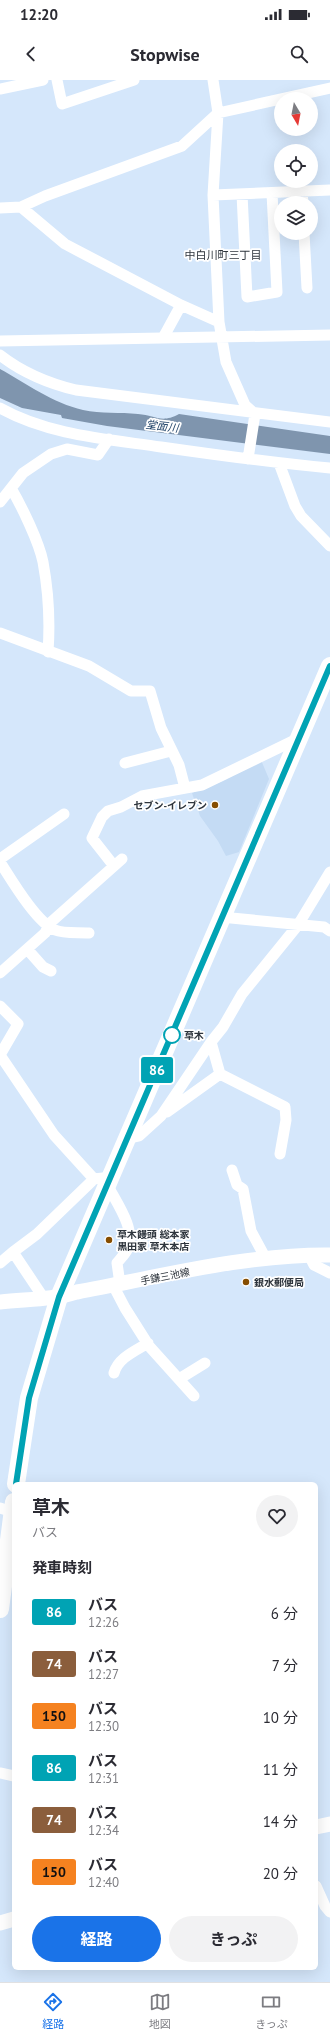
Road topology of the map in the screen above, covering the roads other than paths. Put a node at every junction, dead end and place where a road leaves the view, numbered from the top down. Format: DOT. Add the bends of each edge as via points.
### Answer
graph roads {
  1 [pos="44,80"];
  2 [pos="57,80"];
  3 [pos="134,80"];
  4 [pos="213,80"];
  5 [pos="109,84"];
  6 [pos="330,88"];
  7 [pos="0,90"];
  8 [pos="218,113"];
  9 [pos="330,190"];
  10 [pos="302,192"];
  11 [pos="272,193"];
  12 [pos="242,194"];
  13 [pos="213,195"];
  14 [pos="302,196"];
  15 [pos="21,207"];
  16 [pos="0,208"];
  17 [pos="304,240"];
  18 [pos="307,288"];
  19 [pos="181,305"];
  20 [pos="219,322"];
  21 [pos="330,335"];
  22 [pos="222,337"];
  23 [pos="163,338"];
  24 [pos="0,341"];
  25 [pos="0,355"];
  26 [pos="0,408"];
  27 [pos="255,414"];
  28 [pos="330,422"];
  29 [pos="109,439"];
  30 [pos="248,459"];
  31 [pos="279,463"];
  32 [pos="330,468"];
  33 [pos="11,488"];
  34 [pos="0,502"];
  35 [pos="330,546"];
  36 [pos="0,633"];
  37 [pos="48,652"];
  38 [pos="330,666"];
  39 [pos="299,738"];
  40 [pos="171,751"];
  41 [pos="125,763"];
  42 [pos="185,788"];
  43 [pos="64,814"];
  44 [pos="0,860"];
  45 [pos="330,872"];
  46 [pos="222,917"];
  47 [pos="298,925"];
  48 [pos="48,926"];
  49 [pos="330,931"];
  50 [pos="89,933"];
  51 [pos="27,949"];
  52 [pos="51,971"];
  53 [pos="0,973"];
  54 [pos="0,1006"];
  55 [pos="211,1042"];
  56 [pos="0,1055"];
  57 [pos="220,1074"];
  58 [pos="161,1116"];
  59 [pos="126,1139"];
  60 [pos="280,1154"];
  61 [pos="232,1170"];
  62 [pos="104,1181"];
  63 [pos="13,1252"];
  64 [pos="309,1255"];
  65 [pos="330,1255"];
  66 [pos="265,1257"];
  67 [pos="0,1263"];
  68 [pos="330,1273"];
  69 [pos="116,1285"];
  70 [pos="51,1297"];
  71 [pos="0,1302"];
  72 [pos="148,1343"];
  73 [pos="205,1363"];
  74 [pos="114,1373"];
  75 [pos="179,1379"];
  76 [pos="194,1396"];
  77 [pos="16,1482"];
  78 [pos="9,1507"];
  79 [pos="12,1543"];
  80 [pos="0,1609"];
  81 [pos="0,1773"];
  82 [pos="12,1776"];
  83 [pos="330,1824"];
  84 [pos="318,1827"];
  85 [pos="318,1890"];
  86 [pos="330,1912"];
  87 [pos="12,1920"];
  88 [pos="0,1923"];
  1 -- 7 [label="street"];
  2 -- 5 [label="street" via="62,104"];
  3 -- 5 [label="street"];
  4 -- 8 [label="street"];
  6 -- 8 [label="street"];
  8 -- 13 [label="street"];
  8 -- 15 [label="street" via="182,146"];
  9 -- 10 [label="street"];
  10 -- 11 [label="street"];
  10 -- 14 [label="street"];
  11 -- 12 [label="street"];
  11 -- 12 [label="street" via="277,292 247,297"];
  12 -- 13 [label="street"];
  13 -- 20 [label="street"];
  15 -- 16 [label="street"];
  15 -- 19 [label="street" via="65,244"];
  17 -- 18 [label="street"];
  19 -- 20 [label="street"];
  19 -- 23 [label="street"];
  20 -- 22 [label="street"];
  21 -- 22 [label="street"];
  22 -- 23 [label="street"];
  22 -- 27 [label="street" via="226,362 245,405"];
  23 -- 24 [label="street"];
  25 -- 27 [label="street" via="17,368 76,390"];
  26 -- 29 [label="street" via="36,424"];
  27 -- 28 [label="street"];
  27 -- 30 [label="street"];
  29 -- 30 [label="street"];
  29 -- 33 [label="street" via="98,455 67,449 51,454 23,473"];
  30 -- 31 [label="street"];
  31 -- 32 [label="street"];
  31 -- 35 [label="street" via="298,511"];
  33 -- 34 [label="street"];
  33 -- 37 [label="street" via="22,507 43,561 49,632"];
  36 -- 37 [label="street"];
  37 -- 40 [label="street" via="88,666 131,691 150,691"];
  38 -- 39 [label="highway"];
  39 -- 42 [label="street" via="221,777 202,785"];
  39 -- 46 [label="highway"];
  40 -- 41 [label="street"];
  40 -- 42 [label="street"];
  42 -- 48 [label="street" via="142,796 102,817 92,838 118,862"];
  43 -- 44 [label="street"];
  44 -- 48 [label="street" via="22,896"];
  45 -- 47 [label="street"];
  46 -- 47 [label="street"];
  46 -- 59 [label="highway"];
  47 -- 49 [label="street" via="324,927"];
  47 -- 55 [label="street" via="242,994"];
  48 -- 50 [label="street" via="56,931"];
  48 -- 51 [label="street" via="45,933"];
  51 -- 52 [label="street" via="43,967"];
  51 -- 53 [label="street"];
  54 -- 56 [label="street" via="18,1024"];
  55 -- 57 [label="street"];
  55 -- 58 [label="street"];
  56 -- 62 [label="street" via="54,1134"];
  57 -- 58 [label="street"];
  57 -- 60 [label="street" via="285,1107 286,1120"];
  58 -- 59 [label="street" via="139,1136"];
  59 -- 62 [label="highway"];
  61 -- 66 [label="street" via="237,1185 243,1189 251,1231"];
  62 -- 63 [label="street"];
  62 -- 69 [label="street" via="128,1227 130,1238 128,1248 117,1263"];
  62 -- 70 [label="highway"];
  63 -- 67 [label="street"];
  63 -- 70 [label="street"];
  64 -- 65 [label="main road, 手鎌三池線"];
  64 -- 66 [label="main road, 手鎌三池線"];
  64 -- 68 [label="street" via="314,1265"];
  66 -- 69 [label="main road, 手鎌三池線"];
  69 -- 70 [label="main road, 手鎌三池線"];
  69 -- 72 [label="street" via="124,1308"];
  70 -- 71 [label="main road, 手鎌三池線"];
  70 -- 77 [label="highway" via="29,1398"];
  72 -- 74 [label="street" via="123,1359 116,1366"];
  72 -- 75 [label="street"];
  73 -- 75 [label="street"];
  75 -- 76 [label="street"];
  78 -- 79 [label="highway"];
  79 -- 80 [label="highway"];
  81 -- 82 [label="street"];
  83 -- 84 [label="main road"];
  85 -- 86 [label="street"];
  87 -- 88 [label="main road"];
}
